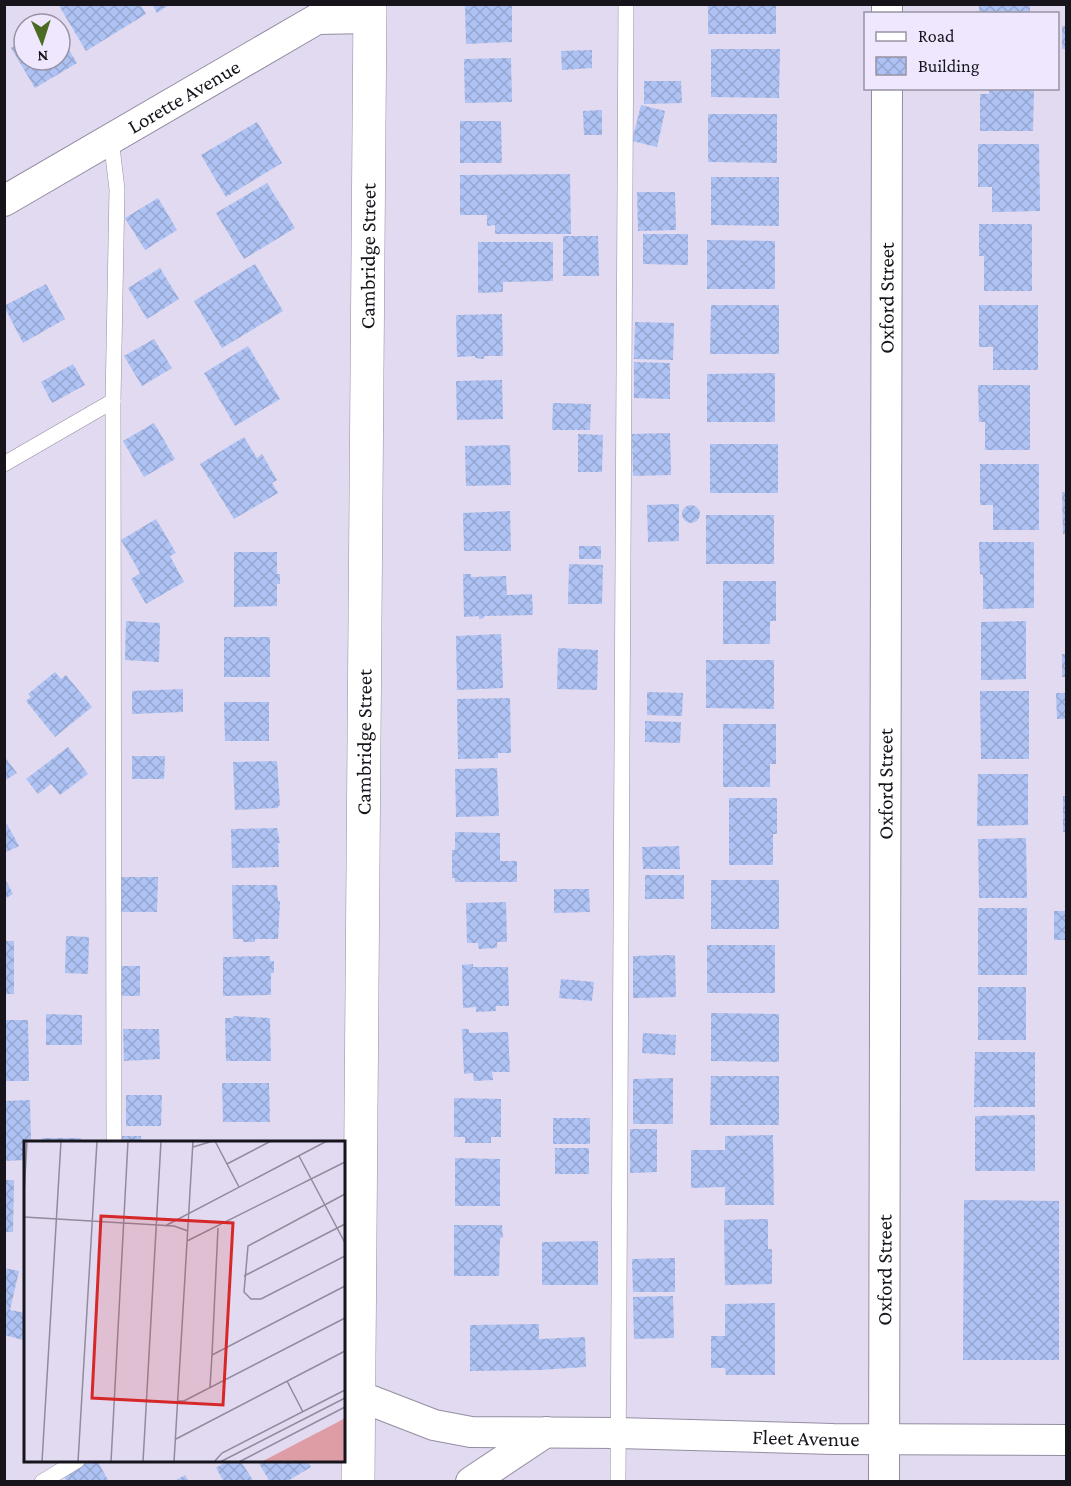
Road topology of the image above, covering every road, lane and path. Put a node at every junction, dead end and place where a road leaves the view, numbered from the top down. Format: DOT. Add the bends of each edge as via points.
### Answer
graph roads {
  1 [pos="626,4"];
  2 [pos="370,11"];
  3 [pos="887,90"];
  4 [pos="111,139"];
  5 [pos="4,201"];
  6 [pos="113,401"];
  7 [pos="4,464"];
  8 [pos="114,1141"];
  9 [pos="351,1316"];
  10 [pos="359,1396"];
  11 [pos="546,1432"];
  12 [pos="618,1433"];
  13 [pos="884,1439"];
  14 [pos="1066,1440"];
  15 [pos="76,1462"];
  16 [pos="42,1482"];
  17 [pos="358,1482"];
  18 [pos="471,1482"];
  19 [pos="618,1482"];
  20 [pos="884,1482"];
  1 -- 12 [label="lane"];
  2 -- 4 [label="street, Lorette Avenue" via="317,19"];
  2 -- 9 [label="street, Cambridge Street"];
  3 -- 13 [label="street, Oxford Street"];
  4 -- 5 [label="street, Lorette Avenue"];
  4 -- 6 [label="lane" via="117,189"];
  6 -- 7 [label="lane"];
  6 -- 8 [label="lane"];
  9 -- 10 [label="street, Cambridge Street"];
  10 -- 11 [label="street, Fleet Avenue" via="434,1425 471,1432"];
  10 -- 17 [label="street, Cambridge Street"];
  11 -- 12 [label="street, Fleet Avenue"];
  11 -- 18 [label="street"];
  12 -- 13 [label="street, Fleet Avenue"];
  12 -- 19 [label="lane"];
  13 -- 14 [label="street, Fleet Avenue"];
  13 -- 20 [label="street, Oxford Street"];
  15 -- 16 [label="lane"];
}
